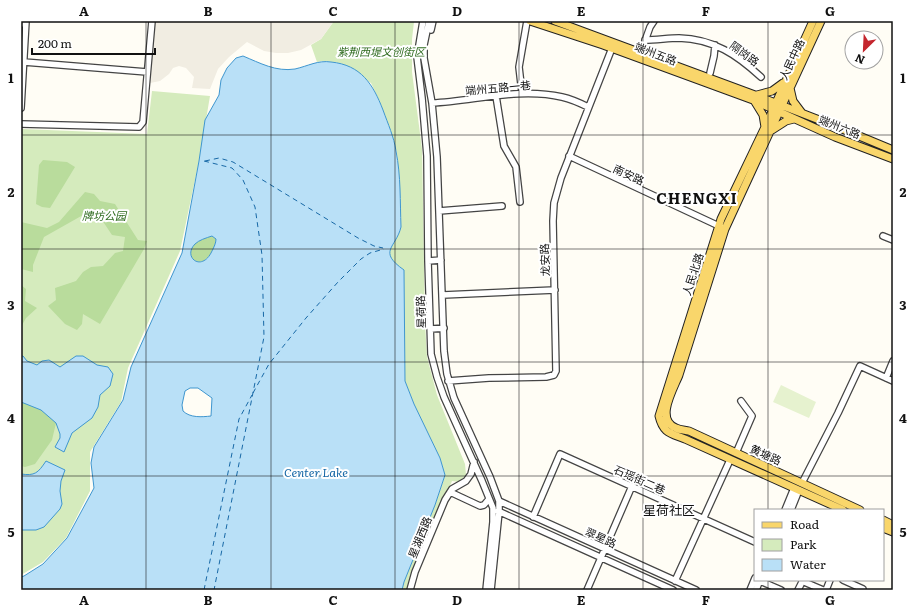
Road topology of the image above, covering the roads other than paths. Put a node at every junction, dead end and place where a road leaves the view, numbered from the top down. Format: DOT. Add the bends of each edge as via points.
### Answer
graph roads {
  1 [pos="21,21"];
  2 [pos="26,21"];
  3 [pos="152,21"];
  4 [pos="423,21"];
  5 [pos="429,21"];
  6 [pos="433,21"];
  7 [pos="526,21"];
  8 [pos="530,21"];
  9 [pos="555,21"];
  10 [pos="654,21"];
  11 [pos="813,21"];
  12 [pos="821,21"];
  13 [pos="566,23"];
  14 [pos="21,24"];
  15 [pos="645,40"];
  16 [pos="614,43"];
  17 [pos="715,45"];
  18 [pos="641,52"];
  19 [pos="424,58"];
  20 [pos="24,62"];
  21 [pos="147,72"];
  22 [pos="710,73"];
  23 [pos="761,77"];
  24 [pos="788,85"];
  25 [pos="522,93"];
  26 [pos="496,96"];
  27 [pos="754,98"];
  28 [pos="432,103"];
  29 [pos="588,107"];
  30 [pos="777,107"];
  31 [pos="21,108"];
  32 [pos="802,113"];
  33 [pos="795,119"];
  34 [pos="21,124"];
  35 [pos="768,127"];
  36 [pos="893,150"];
  37 [pos="569,156"];
  38 [pos="893,159"];
  39 [pos="520,202"];
  40 [pos="502,206"];
  41 [pos="439,211"];
  42 [pos="722,228"];
  43 [pos="883,236"];
  44 [pos="893,240"];
  45 [pos="441,260"];
  46 [pos="428,261"];
  47 [pos="555,290"];
  48 [pos="443,295"];
  49 [pos="444,328"];
  50 [pos="431,329"];
  51 [pos="893,361"];
  52 [pos="886,378"];
  53 [pos="448,381"];
  54 [pos="893,381"];
  55 [pos="741,401"];
  56 [pos="666,416"];
  57 [pos="685,438"];
  58 [pos="736,453"];
  59 [pos="730,460"];
  60 [pos="474,462"];
  61 [pos="490,477"];
  62 [pos="482,481"];
  63 [pos="802,483"];
  64 [pos="632,486"];
  65 [pos="797,489"];
  66 [pos="450,492"];
  67 [pos="489,499"];
  68 [pos="499,502"];
  69 [pos="512,507"];
  70 [pos="493,508"];
  71 [pos="786,509"];
  72 [pos="791,509"];
  73 [pos="841,509"];
  74 [pos="858,509"];
  75 [pos="499,512"];
  76 [pos="508,516"];
  77 [pos="532,517"];
  78 [pos="704,519"];
  79 [pos="884,520"];
  80 [pos="893,525"];
  81 [pos="754,542"];
  82 [pos="605,549"];
  83 [pos="601,558"];
  84 [pos="754,580"];
  85 [pos="675,581"];
  86 [pos="762,581"];
  87 [pos="804,581"];
  88 [pos="830,581"];
  89 [pos="845,581"];
  90 [pos="410,590"];
  91 [pos="486,590"];
  92 [pos="491,590"];
  93 [pos="587,590"];
  94 [pos="672,590"];
  95 [pos="696,590"];
  96 [pos="750,590"];
  97 [pos="781,590"];
  98 [pos="825,590"];
  99 [pos="863,590"];
  1 -- 14 [label="street"];
  2 -- 20 [label="street"];
  3 -- 21 [label="street"];
  4 -- 46 [label="street, 星荷路" via="417,57 427,156"];
  5 -- 19 [label="street"];
  6 -- 19 [label="street"];
  7 -- 25 [label="street" via="519,67"];
  8 -- 16 [label="main road, 端州五路"];
  9 -- 13 [label="main road, 端州五路"];
  10 -- 15 [label="street"];
  11 -- 24 [label="main road, 人民中路"];
  12 -- 24 [label="main road, 人民中路"];
  13 -- 16 [label="main road, 端州五路"];
  15 -- 17 [label="street, 隔岗路" via="678,38"];
  15 -- 18 [label="street"];
  16 -- 18 [label="main road, 端州五路"];
  16 -- 27 [label="main road, 端州五路"];
  16 -- 29 [label="street, 龙安路"];
  17 -- 22 [label="street"];
  17 -- 23 [label="street, 隔岗路" via="746,63"];
  18 -- 27 [label="main road, 端州五路"];
  19 -- 28 [label="street"];
  20 -- 21 [label="street"];
  20 -- 31 [label="street"];
  21 -- 34 [label="street" via="143,122 139,128"];
  24 -- 27 [label="main road"];
  24 -- 30 [label="main road, 人民中路"];
  24 -- 32 [label="main road" via="793,101"];
  25 -- 26 [label="street, 端州五路一巷"];
  25 -- 29 [label="street, 端州五路一巷" via="563,97"];
  26 -- 28 [label="street, 端州五路一巷"];
  26 -- 39 [label="street" via="504,146 516,167"];
  27 -- 30 [label="main road, 端州五路"];
  27 -- 35 [label="main road"];
  28 -- 41 [label="street"];
  29 -- 37 [label="street, 龙安路"];
  30 -- 32 [label="main road, 端州六路"];
  30 -- 33 [label="main road, 端州六路"];
  30 -- 35 [label="main road, 人民北路"];
  32 -- 36 [label="main road, 端州六路"];
  33 -- 35 [label="main road"];
  33 -- 38 [label="main road, 端州六路"];
  35 -- 42 [label="main road, 人民北路"];
  37 -- 42 [label="street, 南安路"];
  37 -- 47 [label="street, 龙安路" via="553,207"];
  40 -- 41 [label="street"];
  41 -- 45 [label="street"];
  42 -- 56 [label="main road, 人民北路"];
  42 -- 57 [label="main road, 人民北路" via="659,416 668,433"];
  43 -- 44 [label="street"];
  45 -- 46 [label="street"];
  45 -- 48 [label="street"];
  46 -- 50 [label="street, 星荷路"];
  47 -- 48 [label="street"];
  47 -- 53 [label="street, 龙安路" via="557,366 554,375"];
  48 -- 49 [label="street"];
  49 -- 50 [label="street"];
  49 -- 53 [label="street"];
  50 -- 60 [label="street, 星荷路" via="432,354 437,378"];
  51 -- 52 [label="street"];
  52 -- 54 [label="street"];
  52 -- 63 [label="street" via="860,366"];
  53 -- 61 [label="street"];
  55 -- 58 [label="street" via="752,416"];
  56 -- 58 [label="main road, 黄塘路" via="667,421 677,428"];
  57 -- 59 [label="main road, 黄塘路"];
  58 -- 63 [label="main road, 黄塘路"];
  59 -- 65 [label="main road, 黄塘路"];
  59 -- 78 [label="street"];
  60 -- 62 [label="street, 星荷路"];
  60 -- 66 [label="street" via="466,481"];
  61 -- 62 [label="street"];
  61 -- 68 [label="street"];
  62 -- 67 [label="street, 星荷路"];
  63 -- 74 [label="main road, 黄塘路"];
  64 -- 77 [label="street, 石瑶街二巷" via="560,454"];
  64 -- 78 [label="street, 石瑶街二巷"];
  64 -- 82 [label="street"];
  65 -- 71 [label="street"];
  65 -- 72 [label="street"];
  65 -- 73 [label="main road, 黄塘路"];
  66 -- 67 [label="street" via="480,506"];
  66 -- 90 [label="street, 星湖西路"];
  67 -- 70 [label="street, 星荷路"];
  68 -- 69 [label="street, 翠星路"];
  68 -- 75 [label="street"];
  69 -- 76 [label="street"];
  69 -- 77 [label="street, 翠星路"];
  70 -- 75 [label="street, 翠星路"];
  70 -- 91 [label="street, 星荷路"];
  75 -- 76 [label="street, 翠星路"];
  75 -- 92 [label="street"];
  76 -- 83 [label="street, 翠星路"];
  77 -- 82 [label="street, 翠星路"];
  78 -- 81 [label="street, 石瑶街二巷"];
  78 -- 85 [label="street"];
  79 -- 80 [label="main road"];
  82 -- 83 [label="street"];
  82 -- 85 [label="street, 翠星路"];
  83 -- 93 [label="street"];
  83 -- 94 [label="street, 翠星路"];
  84 -- 96 [label="street"];
  85 -- 95 [label="street, 翠星路"];
  86 -- 97 [label="street"];
  87 -- 98 [label="street"];
  88 -- 98 [label="street"];
  89 -- 99 [label="street"];
}
